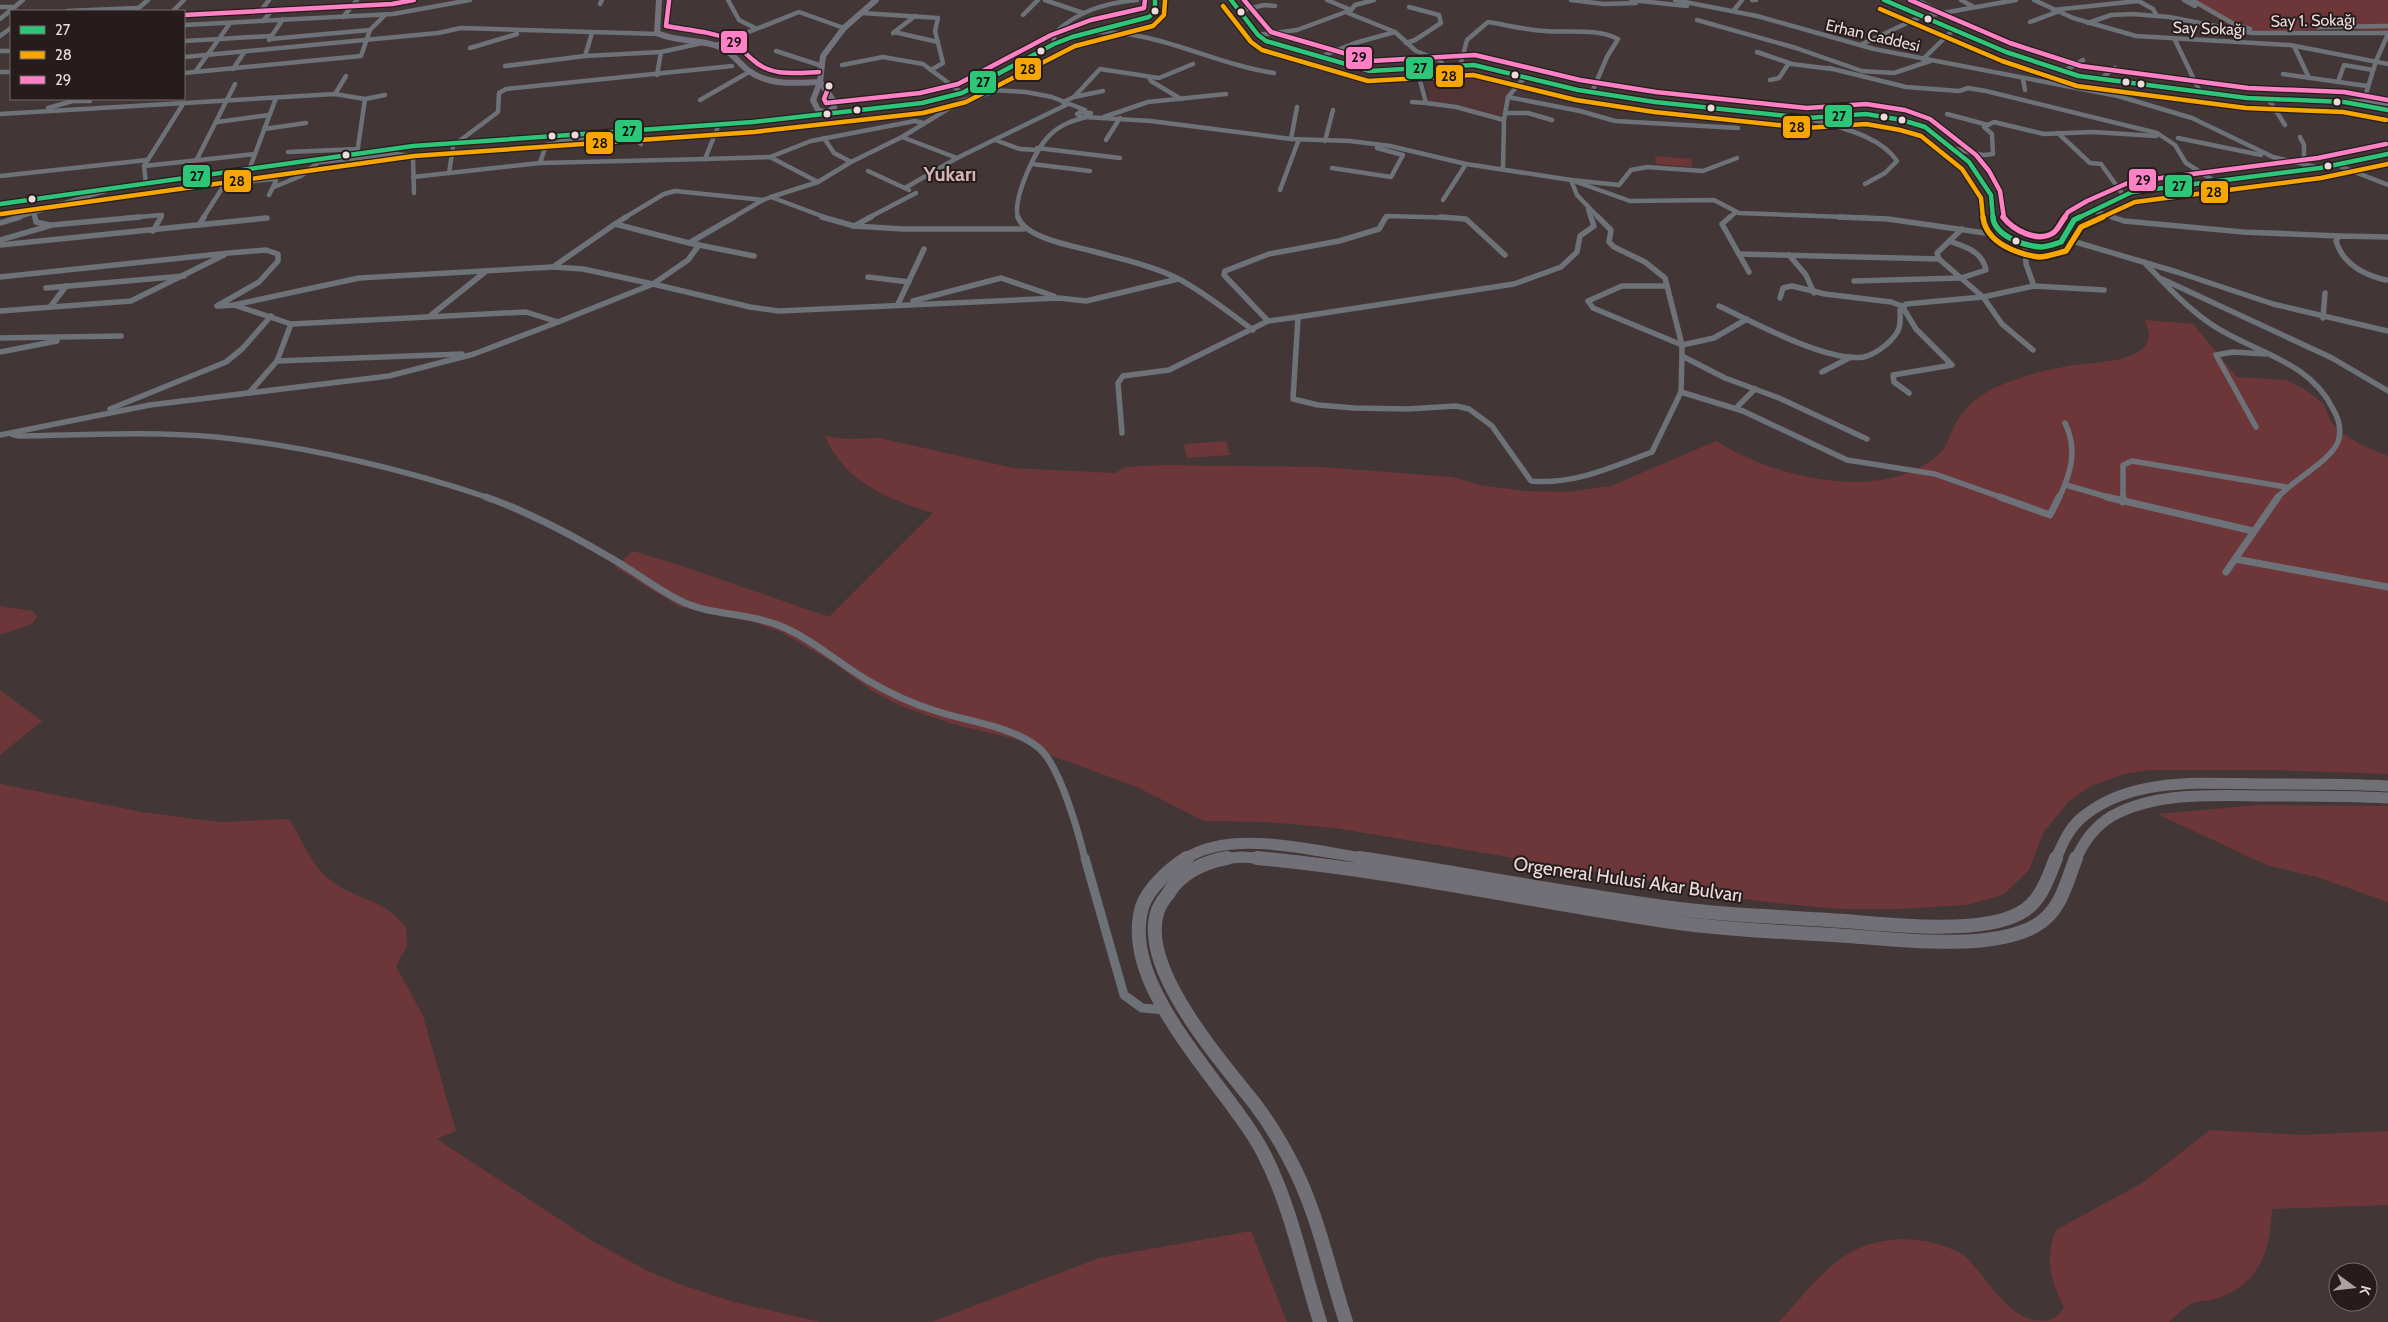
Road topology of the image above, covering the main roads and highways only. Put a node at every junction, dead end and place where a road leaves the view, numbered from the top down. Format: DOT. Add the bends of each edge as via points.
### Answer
graph roads {
  1 [pos="2388,786"];
  2 [pos="2388,798"];
  3 [pos="1320,1322"];
  4 [pos="1346,1322"];
  1 -- 3 [label="main road, Orgeneral Hulusi Akar Bulvarı" via="2213,784 2165,786 2124,795 2097,806 2073,826 2065,837 2039,899 2017,916 1940,927 1680,909 1302,849 1244,843 1215,845 1192,852 1174,864 1152,886 1138,916 1140,952 1153,990 1165,1010 1192,1054 1240,1116 1266,1159 1296,1233"];
  2 -- 4 [label="main road, Orgeneral Hulusi Akar Bulvarı" via="2222,796 2174,798 2136,807 2110,818 2089,836 2056,910 2030,929 1948,942 1681,923 1244,856 1219,858 1200,864 1185,874 1161,903 1155,919 1156,948 1169,983 1208,1044 1256,1106 1296,1170 1315,1219"];
}
